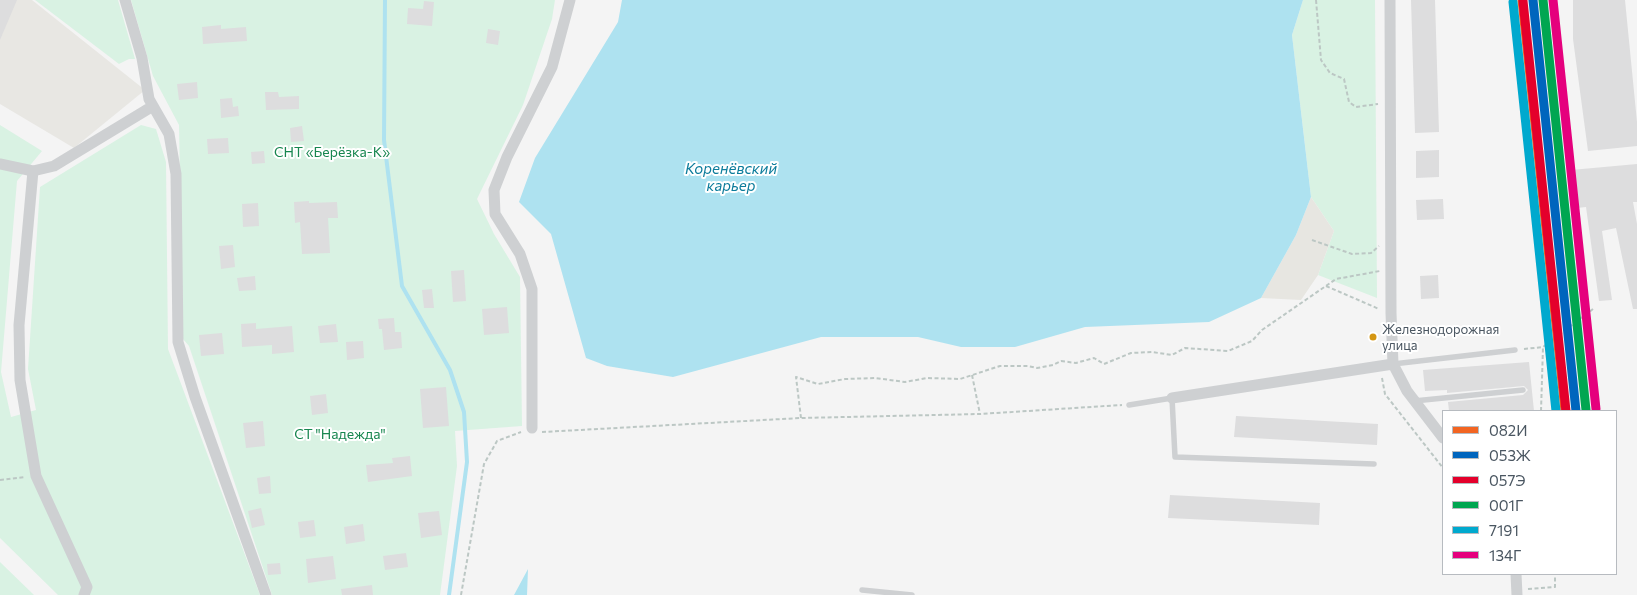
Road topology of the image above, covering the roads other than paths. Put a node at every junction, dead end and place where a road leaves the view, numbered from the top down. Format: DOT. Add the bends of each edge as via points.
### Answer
graph roads {
  1 [pos="125,0"];
  2 [pos="570,0"];
  3 [pos="1390,0"];
  4 [pos="153,106"];
  5 [pos="0,164"];
  6 [pos="33,171"];
  7 [pos="1515,350"];
  8 [pos="1393,364"];
  9 [pos="1524,390"];
  10 [pos="1172,398"];
  11 [pos="1414,401"];
  12 [pos="1129,405"];
  13 [pos="532,428"];
  14 [pos="1442,436"];
  15 [pos="1374,464"];
  16 [pos="1516,575"];
  17 [pos="862,590"];
  18 [pos="1517,594"];
  19 [pos="84,595"];
  20 [pos="266,595"];
  21 [pos="912,595"];
  1 -- 4 [label="street"];
  2 -- 13 [label="street" via="552,67 494,190 495,214 520,254 532,289"];
  3 -- 8 [label="street"];
  4 -- 6 [label="street" via="54,166"];
  4 -- 20 [label="street" via="169,134 176,174 178,342"];
  5 -- 6 [label="street"];
  6 -- 19 [label="street" via="19,326 20,371 36,476 87,587"];
  7 -- 8 [label="lane"];
  8 -- 10 [label="street"];
  8 -- 11 [label="street"];
  9 -- 11 [label="lane"];
  10 -- 12 [label="lane"];
  10 -- 15 [label="lane" via="1174,457"];
  11 -- 14 [label="street"];
  16 -- 18 [label="street"];
  17 -- 21 [label="lane"];
}
